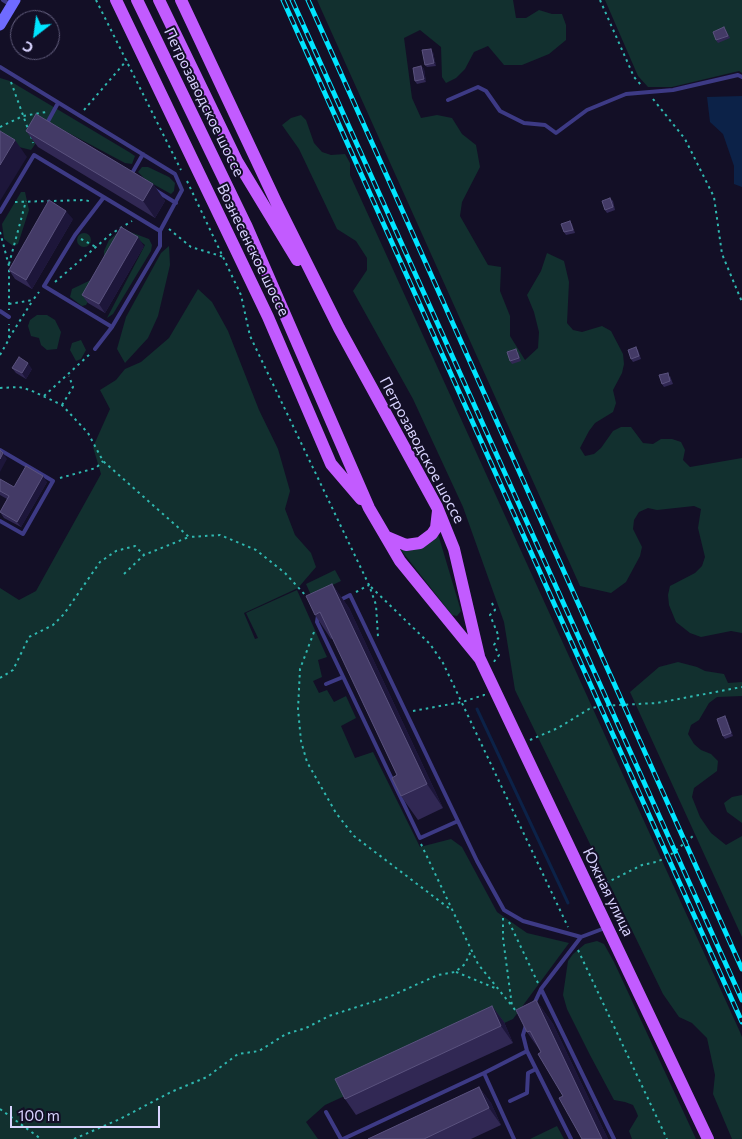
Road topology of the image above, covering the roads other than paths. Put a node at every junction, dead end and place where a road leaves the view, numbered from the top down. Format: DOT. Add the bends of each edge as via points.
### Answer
graph roads {
  1 [pos="137,0"];
  2 [pos="180,0"];
  3 [pos="10,2"];
  4 [pos="116,2"];
  5 [pos="161,4"];
  6 [pos="0,25"];
  7 [pos="0,67"];
  8 [pos="742,77"];
  9 [pos="448,100"];
  10 [pos="58,103"];
  11 [pos="53,129"];
  12 [pos="144,154"];
  13 [pos="123,171"];
  14 [pos="131,175"];
  15 [pos="138,180"];
  16 [pos="146,185"];
  17 [pos="104,197"];
  18 [pos="176,203"];
  19 [pos="0,212"];
  20 [pos="160,231"];
  21 [pos="0,312"];
  22 [pos="9,317"];
  23 [pos="112,326"];
  24 [pos="339,328"];
  25 [pos="95,349"];
  26 [pos="0,450"];
  27 [pos="437,507"];
  28 [pos="369,508"];
  29 [pos="0,521"];
  30 [pos="383,531"];
  31 [pos="334,602"];
  32 [pos="318,610"];
  33 [pos="480,659"];
  34 [pos="343,677"];
  35 [pos="326,684"];
  36 [pos="458,821"];
  37 [pos="607,927"];
  38 [pos="581,937"];
  39 [pos="541,989"];
  40 [pos="534,1006"];
  41 [pos="526,1022"];
  42 [pos="527,1051"];
  43 [pos="536,1069"];
  44 [pos="484,1073"];
  45 [pos="510,1101"];
  46 [pos="326,1112"];
  47 [pos="514,1138"];
  48 [pos="342,1139"];
  49 [pos="508,1139"];
  50 [pos="571,1139"];
  51 [pos="614,1139"];
  52 [pos="708,1139"];
  1 -- 28 [label="main road, Петрозаводское шоссе" via="246,225"];
  2 -- 24 [label="main road, Петрозаводское шоссе"];
  3 -- 6 [label="street"];
  4 -- 28 [label="main road, Вознесенское шоссе" via="268,317 330,464"];
  5 -- 24 [label="main road, Вознесенское шоссе" via="237,161"];
  7 -- 10 [label="lane"];
  8 -- 9 [label="lane" via="738,75 673,90 626,94 588,110 556,132 545,125 524,123 500,110 486,91 478,87"];
  10 -- 11 [label="lane" via="45,124"];
  10 -- 12 [label="lane"];
  12 -- 14 [label="lane"];
  12 -- 18 [label="lane" via="175,174 182,190"];
  13 -- 14 [label="lane"];
  14 -- 15 [label="lane"];
  16 -- 18 [label="lane"];
  17 -- 19 [label="lane" via="34,155"];
  17 -- 20 [label="lane"];
  17 -- 23 [label="lane" via="75,235 44,286"];
  18 -- 20 [label="lane"];
  20 -- 23 [label="lane" via="160,246"];
  21 -- 22 [label="lane"];
  23 -- 25 [label="lane"];
  24 -- 27 [label="main road, Петрозаводское шоссе"];
  26 -- 29 [label="lane" via="53,481 23,534"];
  27 -- 30 [label="main road" via="436,528 420,543 399,544"];
  27 -- 33 [label="main road, Петрозаводское шоссе" via="454,549"];
  28 -- 30 [label="main road, Петрозаводское шоссе"];
  30 -- 33 [label="main road, Петрозаводское шоссе" via="400,561"];
  31 -- 36 [label="lane" via="350,595"];
  32 -- 34 [label="lane" via="317,622"];
  33 -- 37 [label="main road, Южная улица"];
  34 -- 35 [label="lane"];
  34 -- 36 [label="lane" via="420,838"];
  36 -- 38 [label="lane" via="504,910 524,921"];
  37 -- 38 [label="lane"];
  37 -- 52 [label="main road, Южная улица"];
  38 -- 39 [label="lane"];
  39 -- 40 [label="lane"];
  39 -- 51 [label="lane"];
  41 -- 42 [label="lane" via="523,1035"];
  42 -- 43 [label="lane"];
  42 -- 44 [label="lane"];
  43 -- 45 [label="lane" via="528,1073 527,1092"];
  43 -- 50 [label="lane"];
  44 -- 47 [label="lane"];
  44 -- 48 [label="lane"];
  46 -- 48 [label="lane"];
  47 -- 49 [label="lane"];
}
